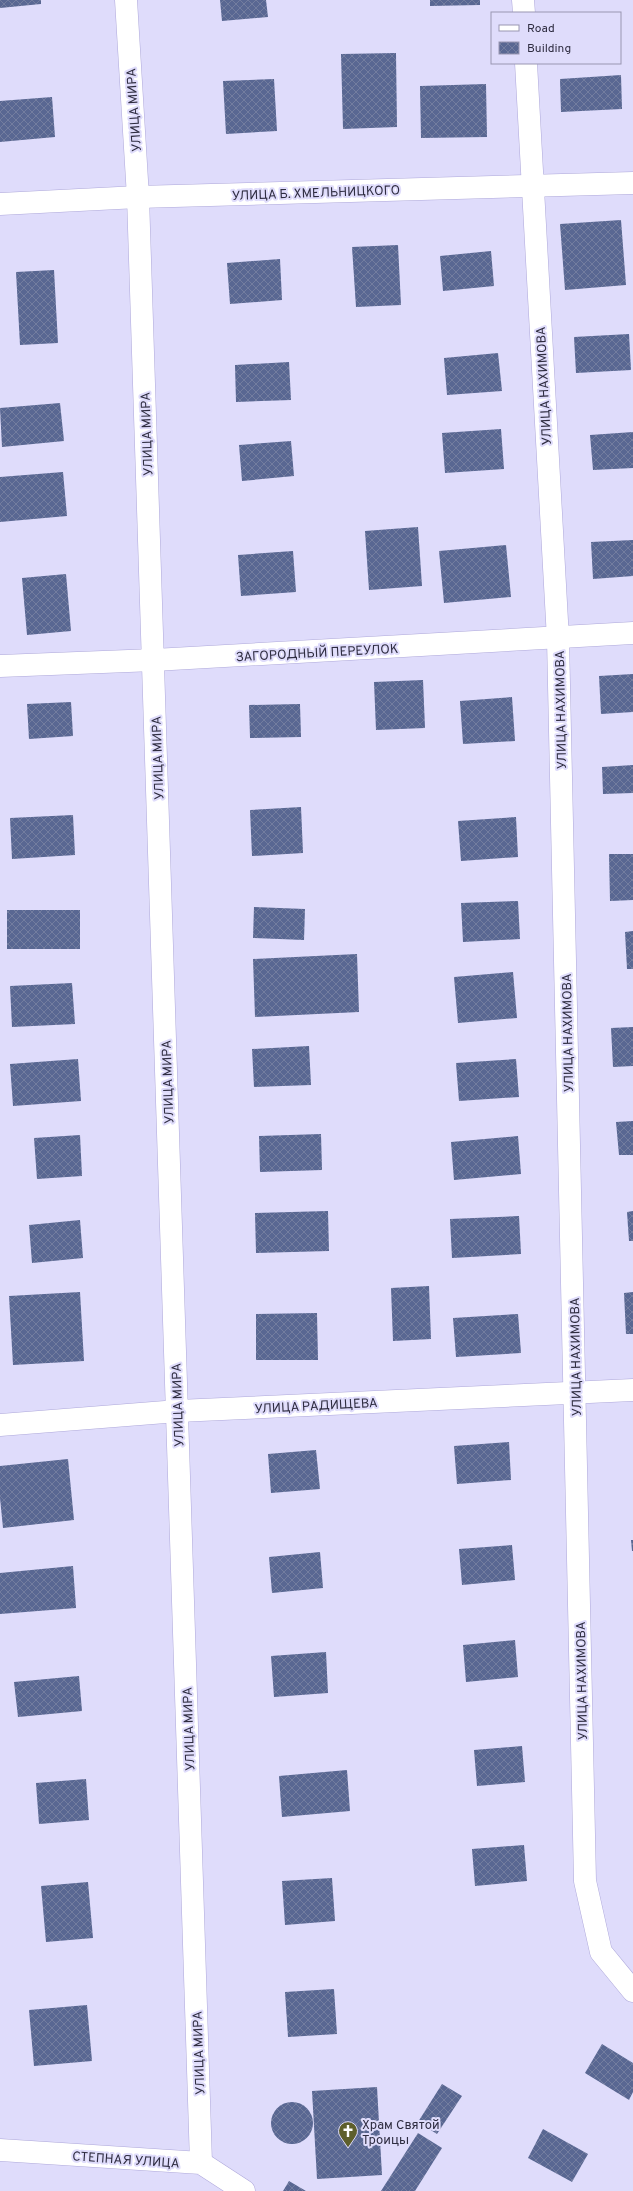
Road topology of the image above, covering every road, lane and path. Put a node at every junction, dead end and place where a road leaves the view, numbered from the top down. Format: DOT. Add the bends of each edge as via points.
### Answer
graph roads {
  1 [pos="126,0"];
  2 [pos="523,0"];
  3 [pos="524,12"];
  4 [pos="526,64"];
  5 [pos="633,183"];
  6 [pos="532,185"];
  7 [pos="138,197"];
  8 [pos="0,204"];
  9 [pos="633,633"];
  10 [pos="558,639"];
  11 [pos="154,660"];
  12 [pos="0,666"];
  13 [pos="633,1390"];
  14 [pos="576,1393"];
  15 [pos="178,1411"];
  16 [pos="0,1425"];
  17 [pos="633,1991"];
  18 [pos="0,2150"];
  19 [pos="201,2164"];
  20 [pos="244,2191"];
  1 -- 7 [label="street, УЛИЦА МИРА"];
  2 -- 3 [label="street"];
  4 -- 6 [label="street, УЛИЦА НАХИМОВА"];
  5 -- 6 [label="street, УЛИЦА Б. ХМЕЛЬНИЦКОГО"];
  6 -- 7 [label="street, УЛИЦА Б. ХМЕЛЬНИЦКОГО"];
  6 -- 10 [label="street, УЛИЦА НАХИМОВА"];
  7 -- 8 [label="street, УЛИЦА Б. ХМЕЛЬНИЦКОГО"];
  7 -- 11 [label="street, УЛИЦА МИРА"];
  9 -- 10 [label="street, ЗАГОРОДНЫЙ ПЕРЕУЛОК"];
  10 -- 11 [label="street, ЗАГОРОДНЫЙ ПЕРЕУЛОК"];
  10 -- 14 [label="street, УЛИЦА НАХИМОВА"];
  11 -- 12 [label="street, ЗАГОРОДНЫЙ ПЕРЕУЛОК"];
  11 -- 15 [label="street, УЛИЦА МИРА"];
  13 -- 14 [label="street, УЛИЦА РАДИЩЕВА"];
  14 -- 15 [label="street, УЛИЦА РАДИЩЕВА"];
  14 -- 17 [label="street, УЛИЦА НАХИМОВА" via="585,1881 601,1952"];
  15 -- 16 [label="street, УЛИЦА РАДИЩЕВА"];
  15 -- 19 [label="street, УЛИЦА МИРА"];
  18 -- 19 [label="street, СТЕПНАЯ УЛИЦА"];
  19 -- 20 [label="street, СТЕПНАЯ УЛИЦА"];
}
